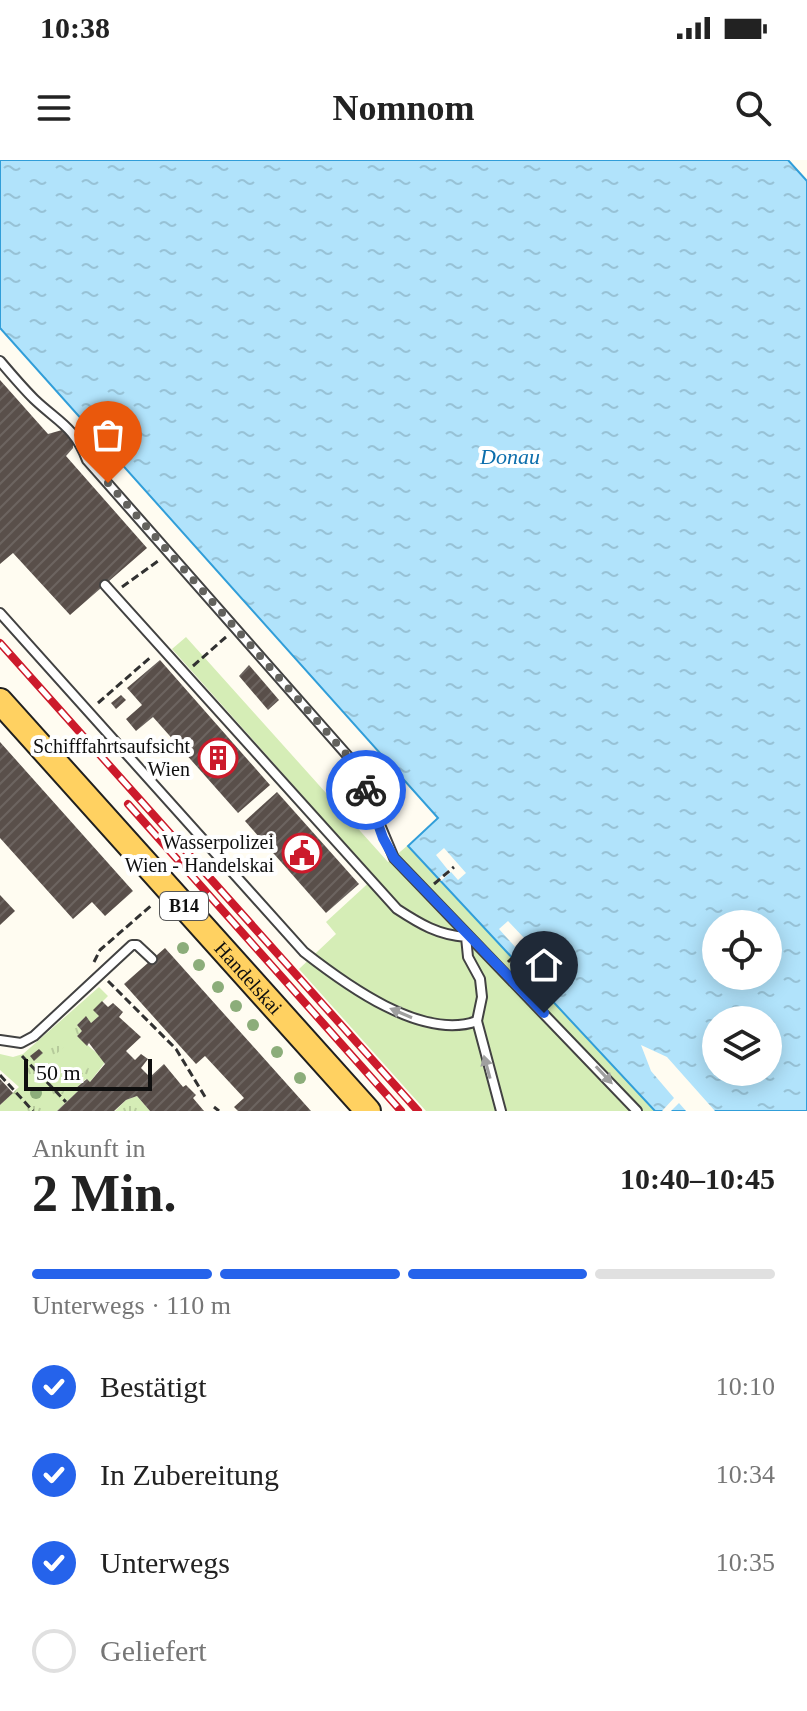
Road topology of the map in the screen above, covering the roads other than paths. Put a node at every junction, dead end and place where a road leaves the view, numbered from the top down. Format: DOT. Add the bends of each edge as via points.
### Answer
graph roads {
  1 [pos="0,361"];
  2 [pos="105,585"];
  3 [pos="0,613"];
  4 [pos="0,701"];
  5 [pos="466,937"];
  6 [pos="152,959"];
  7 [pos="477,1021"];
  8 [pos="0,1040"];
  9 [pos="368,1111"];
  10 [pos="501,1111"];
  11 [pos="637,1111"];
  1 -- 5 [label="lane" via="79,438 87,460 354,763 394,858"];
  2 -- 5 [label="lane" via="397,909 446,936"];
  7 -- 3 [label="lane, one-way" via="465,1026 416,1019 365,994 304,952"];
  4 -- 9 [label="main road, Handelskai / B14"];
  5 -- 7 [label="lane" via="468,957 480,979"];
  5 -- 11 [label="lane, one-way"];
  6 -- 8 [label="lane" via="134,944 34,1036 21,1043"];
  10 -- 7 [label="lane, one-way"];
}
